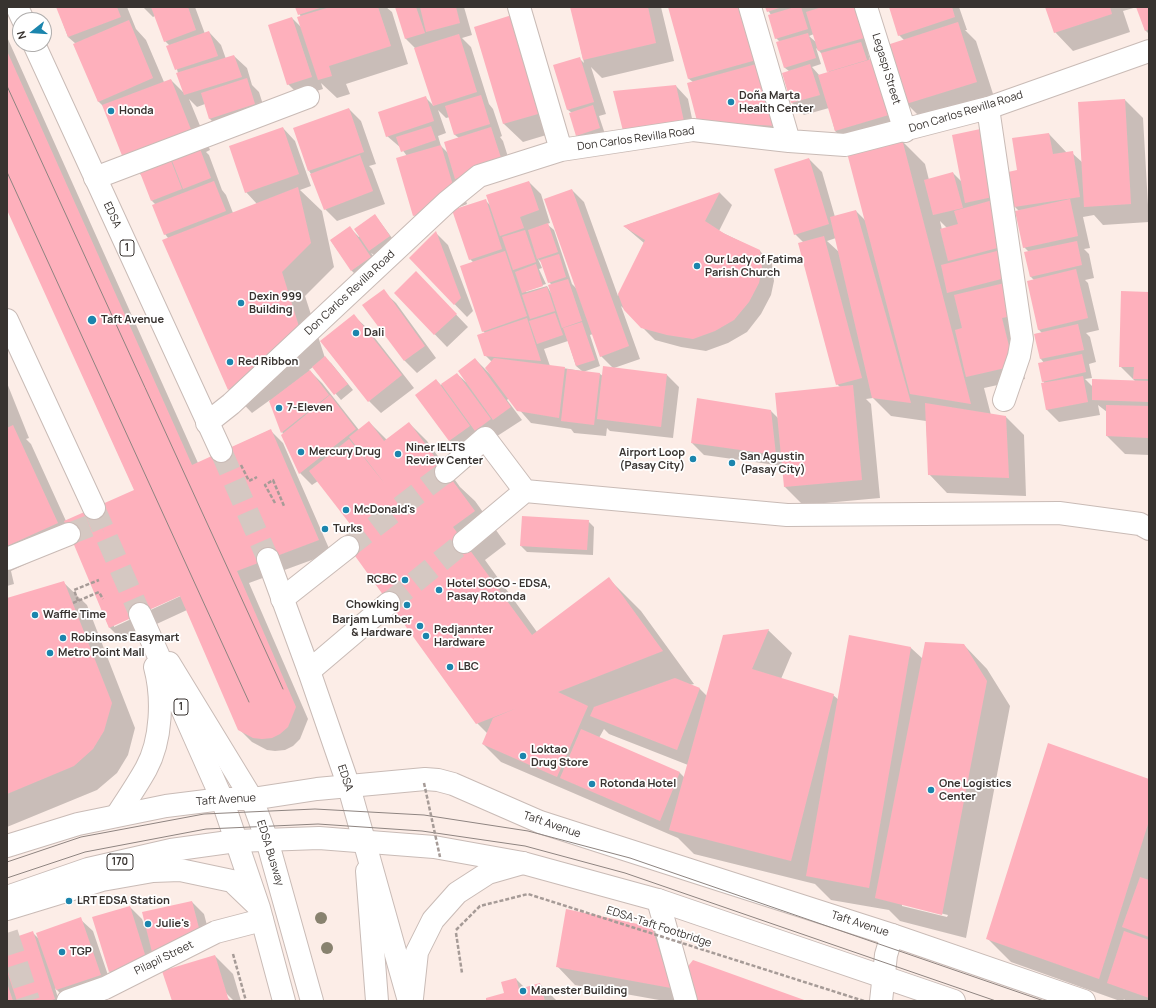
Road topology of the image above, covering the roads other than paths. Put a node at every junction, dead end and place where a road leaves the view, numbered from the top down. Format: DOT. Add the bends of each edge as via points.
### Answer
graph roads {
  1 [pos="519,7"];
  2 [pos="750,7"];
  3 [pos="866,7"];
  4 [pos="1149,51"];
  5 [pos="38,52"];
  6 [pos="308,97"];
  7 [pos="988,108"];
  8 [pos="905,131"];
  9 [pos="789,142"];
  10 [pos="561,150"];
  11 [pos="95,178"];
  12 [pos="7,320"];
  13 [pos="1004,400"];
  14 [pos="207,423"];
  15 [pos="230,456"];
  16 [pos="446,472"];
  17 [pos="525,491"];
  18 [pos="94,508"];
  19 [pos="1149,529"];
  20 [pos="69,534"];
  21 [pos="464,542"];
  22 [pos="348,547"];
  23 [pos="7,559"];
  24 [pos="268,559"];
  25 [pos="282,599"];
  26 [pos="389,603"];
  27 [pos="140,614"];
  28 [pos="309,672"];
  29 [pos="349,787"];
  30 [pos="222,799"];
  31 [pos="252,799"];
  32 [pos="117,815"];
  33 [pos="267,840"];
  34 [pos="365,840"];
  35 [pos="236,841"];
  36 [pos="7,846"];
  37 [pos="523,863"];
  38 [pos="7,897"];
  39 [pos="658,900"];
  40 [pos="7,909"];
  41 [pos="261,914"];
  42 [pos="892,935"];
  43 [pos="883,976"];
  44 [pos="68,1001"];
  45 [pos="284,1001"];
  46 [pos="312,1001"];
  47 [pos="376,1001"];
  48 [pos="410,1001"];
  49 [pos="686,1001"];
  50 [pos="881,1001"];
  51 [pos="954,1001"];
  52 [pos="1084,1001"];
  1 -- 10 [label="main road"];
  2 -- 9 [label="main road"];
  3 -- 8 [label="main road, Legaspi Street"];
  4 -- 7 [label="main road, Don Carlos Revilla Road"];
  5 -- 11 [label="main road, EDSA / 1"];
  6 -- 11 [label="main road"];
  7 -- 8 [label="main road, Don Carlos Revilla Road"];
  7 -- 13 [label="main road" via="1022,339"];
  8 -- 9 [label="main road, Don Carlos Revilla Road" via="845,145"];
  9 -- 10 [label="main road, Don Carlos Revilla Road" via="693,130"];
  10 -- 14 [label="main road, Don Carlos Revilla Road" via="479,176 447,202"];
  11 -- 14 [label="main road, EDSA / 1"];
  12 -- 18 [label="main road"];
  14 -- 15 [label="main road, EDSA / 1"];
  16 -- 17 [label="main road" via="485,438"];
  17 -- 19 [label="main road" via="787,515 1058,513 1140,524"];
  17 -- 21 [label="main road"];
  20 -- 23 [label="main road"];
  22 -- 25 [label="main road"];
  24 -- 25 [label="main road, EDSA"];
  25 -- 28 [label="main road, EDSA"];
  26 -- 28 [label="main road"];
  27 -- 30 [label="main road, 1"];
  27 -- 31 [label="main road, EDSA Busway"];
  27 -- 32 [label="main road" via="158,680 159,713 154,746 147,767"];
  28 -- 29 [label="main road, EDSA"];
  29 -- 31 [label="main road, Taft Avenue"];
  29 -- 34 [label="main road, EDSA"];
  29 -- 42 [label="main road, Taft Avenue" via="425,779 454,784 540,822"];
  30 -- 31 [label="main road, Taft Avenue"];
  30 -- 32 [label="main road, Taft Avenue"];
  30 -- 35 [label="main road, 1"];
  31 -- 33 [label="main road, EDSA Busway"];
  32 -- 36 [label="main road, Taft Avenue"];
  33 -- 34 [label="main road, 170"];
  33 -- 35 [label="main road, 170"];
  33 -- 46 [label="main road, EDSA Busway"];
  34 -- 37 [label="main road" via="434,847"];
  34 -- 47 [label="main road"];
  34 -- 48 [label="main road, EDSA"];
  35 -- 38 [label="main road, 170" via="171,850 88,869"];
  35 -- 41 [label="main road, 1"];
  37 -- 39 [label="main road"];
  37 -- 48 [label="main road" via="488,873 457,893 433,920 417,952"];
  39 -- 43 [label="main road"];
  39 -- 49 [label="main road"];
  40 -- 41 [label="main road" via="102,880 153,870 180,870 232,881"];
  41 -- 44 [label="main road, Pilapil Street" via="216,932 105,988"];
  41 -- 45 [label="main road, 1"];
  42 -- 43 [label="main road"];
  42 -- 52 [label="main road, Taft Avenue"];
  43 -- 50 [label="main road"];
  43 -- 51 [label="main road"];
}
